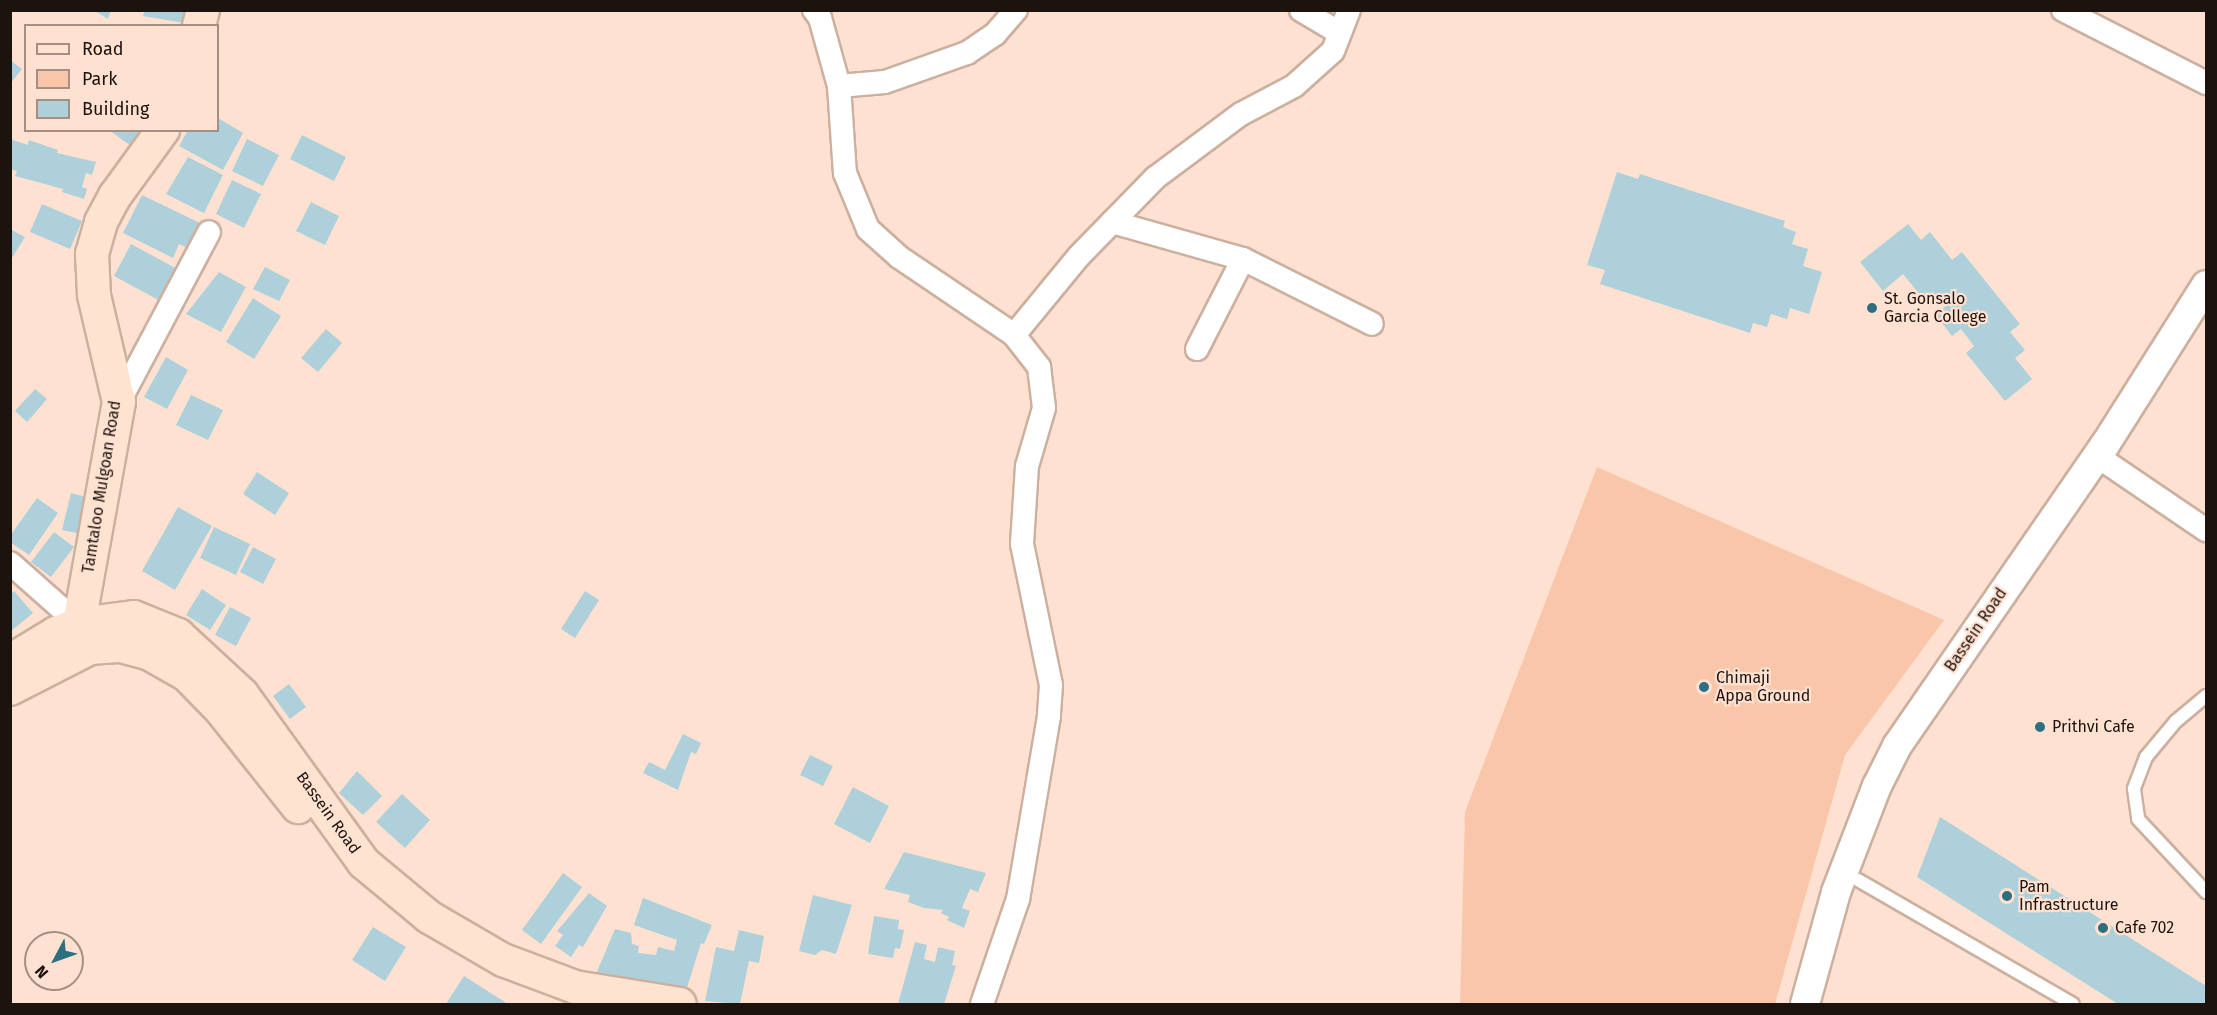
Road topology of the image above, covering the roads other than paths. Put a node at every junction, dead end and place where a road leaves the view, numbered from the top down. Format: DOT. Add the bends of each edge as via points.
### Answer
graph roads {
  1 [pos="814,10"];
  2 [pos="1016,10"];
  3 [pos="1301,10"];
  4 [pos="1349,10"];
  5 [pos="2063,10"];
  6 [pos="1340,33"];
  7 [pos="2206,83"];
  8 [pos="839,86"];
  9 [pos="162,132"];
  10 [pos="1113,222"];
  11 [pos="209,232"];
  12 [pos="1243,259"];
  13 [pos="2206,285"];
  14 [pos="2206,315"];
  15 [pos="1372,324"];
  16 [pos="1014,335"];
  17 [pos="1197,350"];
  18 [pos="119,402"];
  19 [pos="2103,461"];
  20 [pos="2206,530"];
  21 [pos="10,562"];
  22 [pos="85,636"];
  23 [pos="10,661"];
  24 [pos="10,688"];
  25 [pos="2206,696"];
  26 [pos="1858,880"];
  27 [pos="2206,892"];
  28 [pos="575,1005"];
  29 [pos="680,1005"];
  30 [pos="982,1005"];
  31 [pos="1805,1005"];
  32 [pos="1819,1005"];
  33 [pos="2073,1005"];
  1 -- 8 [label="street"];
  2 -- 8 [label="street" via="995,34 967,53 885,82"];
  3 -- 6 [label="street"];
  4 -- 6 [label="street"];
  5 -- 7 [label="street"];
  6 -- 10 [label="street" via="1333,51 1294,86 1241,114 1155,178"];
  8 -- 16 [label="street" via="845,173 868,230 899,257"];
  9 -- 18 [label="main road, Tamtaloo Mulgoan Road" via="114,196 92,254 94,295"];
  10 -- 12 [label="street"];
  10 -- 16 [label="street"];
  11 -- 18 [label="street"];
  12 -- 15 [label="street"];
  12 -- 17 [label="street"];
  13 -- 19 [label="street, Bassein Road"];
  14 -- 19 [label="street, Bassein Road"];
  16 -- 30 [label="street" via="1039,367 1044,408 1027,466 1022,544 1050,685 1049,716 1018,899"];
  18 -- 22 [label="main road, Tamtaloo Mulgoan Road"];
  19 -- 20 [label="street"];
  19 -- 26 [label="street, Bassein Road" via="1908,757"];
  19 -- 31 [label="street, Bassein Road" via="1897,746 1876,786 1836,892"];
  21 -- 22 [label="street"];
  22 -- 23 [label="main road, Bassein Road" via="56,633"];
  22 -- 24 [label="main road"];
  22 -- 28 [label="main road, Bassein Road" via="150,654 187,675 221,710 362,886 419,934 495,973"];
  22 -- 29 [label="main road, Bassein Road" via="134,616 178,635 204,656 242,694 364,862 429,917 503,960 575,987"];
  25 -- 27 [label="lane" via="2176,721 2146,757 2134,789 2138,819"];
  26 -- 32 [label="street, Bassein Road"];
  26 -- 33 [label="lane"];
}
